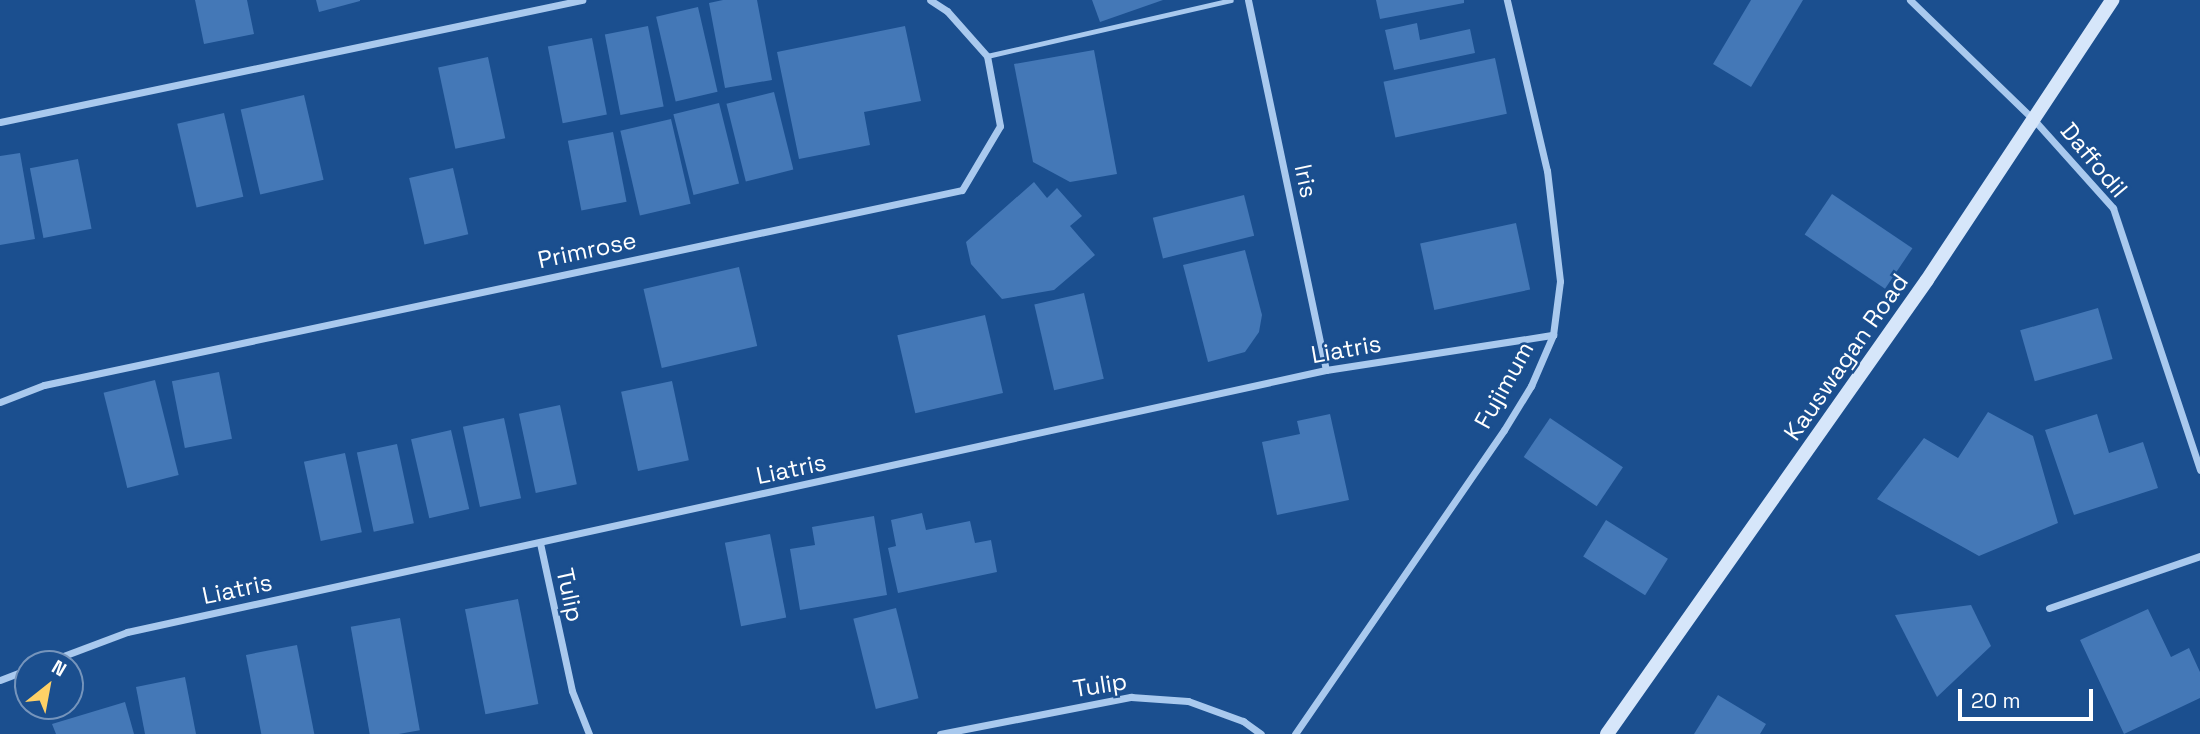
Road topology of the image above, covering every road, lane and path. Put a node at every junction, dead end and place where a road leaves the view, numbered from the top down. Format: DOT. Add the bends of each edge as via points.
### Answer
graph roads {
  1 [pos="582,0"];
  2 [pos="930,0"];
  3 [pos="1231,0"];
  4 [pos="1248,0"];
  5 [pos="1507,0"];
  6 [pos="1910,0"];
  7 [pos="2112,0"];
  8 [pos="987,56"];
  9 [pos="2035,121"];
  10 [pos="0,122"];
  11 [pos="1553,335"];
  12 [pos="1326,370"];
  13 [pos="0,402"];
  14 [pos="2200,470"];
  15 [pos="540,543"];
  16 [pos="2200,556"];
  17 [pos="2049,608"];
  18 [pos="80,650"];
  19 [pos="589,734"];
  20 [pos="940,734"];
  21 [pos="1261,734"];
  22 [pos="1295,734"];
  23 [pos="1607,734"];
  1 -- 10 [label="street"];
  2 -- 8 [label="street" via="947,11"];
  3 -- 8 [label="lane"];
  4 -- 12 [label="street, Iris"];
  5 -- 11 [label="street, Fujimum" via="1547,171 1560,281"];
  6 -- 9 [label="street, Daffodil"];
  7 -- 9 [label="street, Kauswagan Road"];
  8 -- 13 [label="street, Primrose" via="1000,126 962,190 44,385"];
  9 -- 14 [label="street, Daffodil" via="2113,208"];
  9 -- 23 [label="street, Kauswagan Road"];
  11 -- 12 [label="street, Liatris"];
  11 -- 22 [label="street, Fujimum" via="1531,386 1504,430"];
  12 -- 15 [label="street, Liatris"];
  15 -- 18 [label="street, Liatris" via="127,632"];
  15 -- 19 [label="street, Tulip" via="572,691"];
  16 -- 17 [label="street"];
  20 -- 21 [label="street, Tulip" via="1130,697 1188,701 1243,721"];
}
